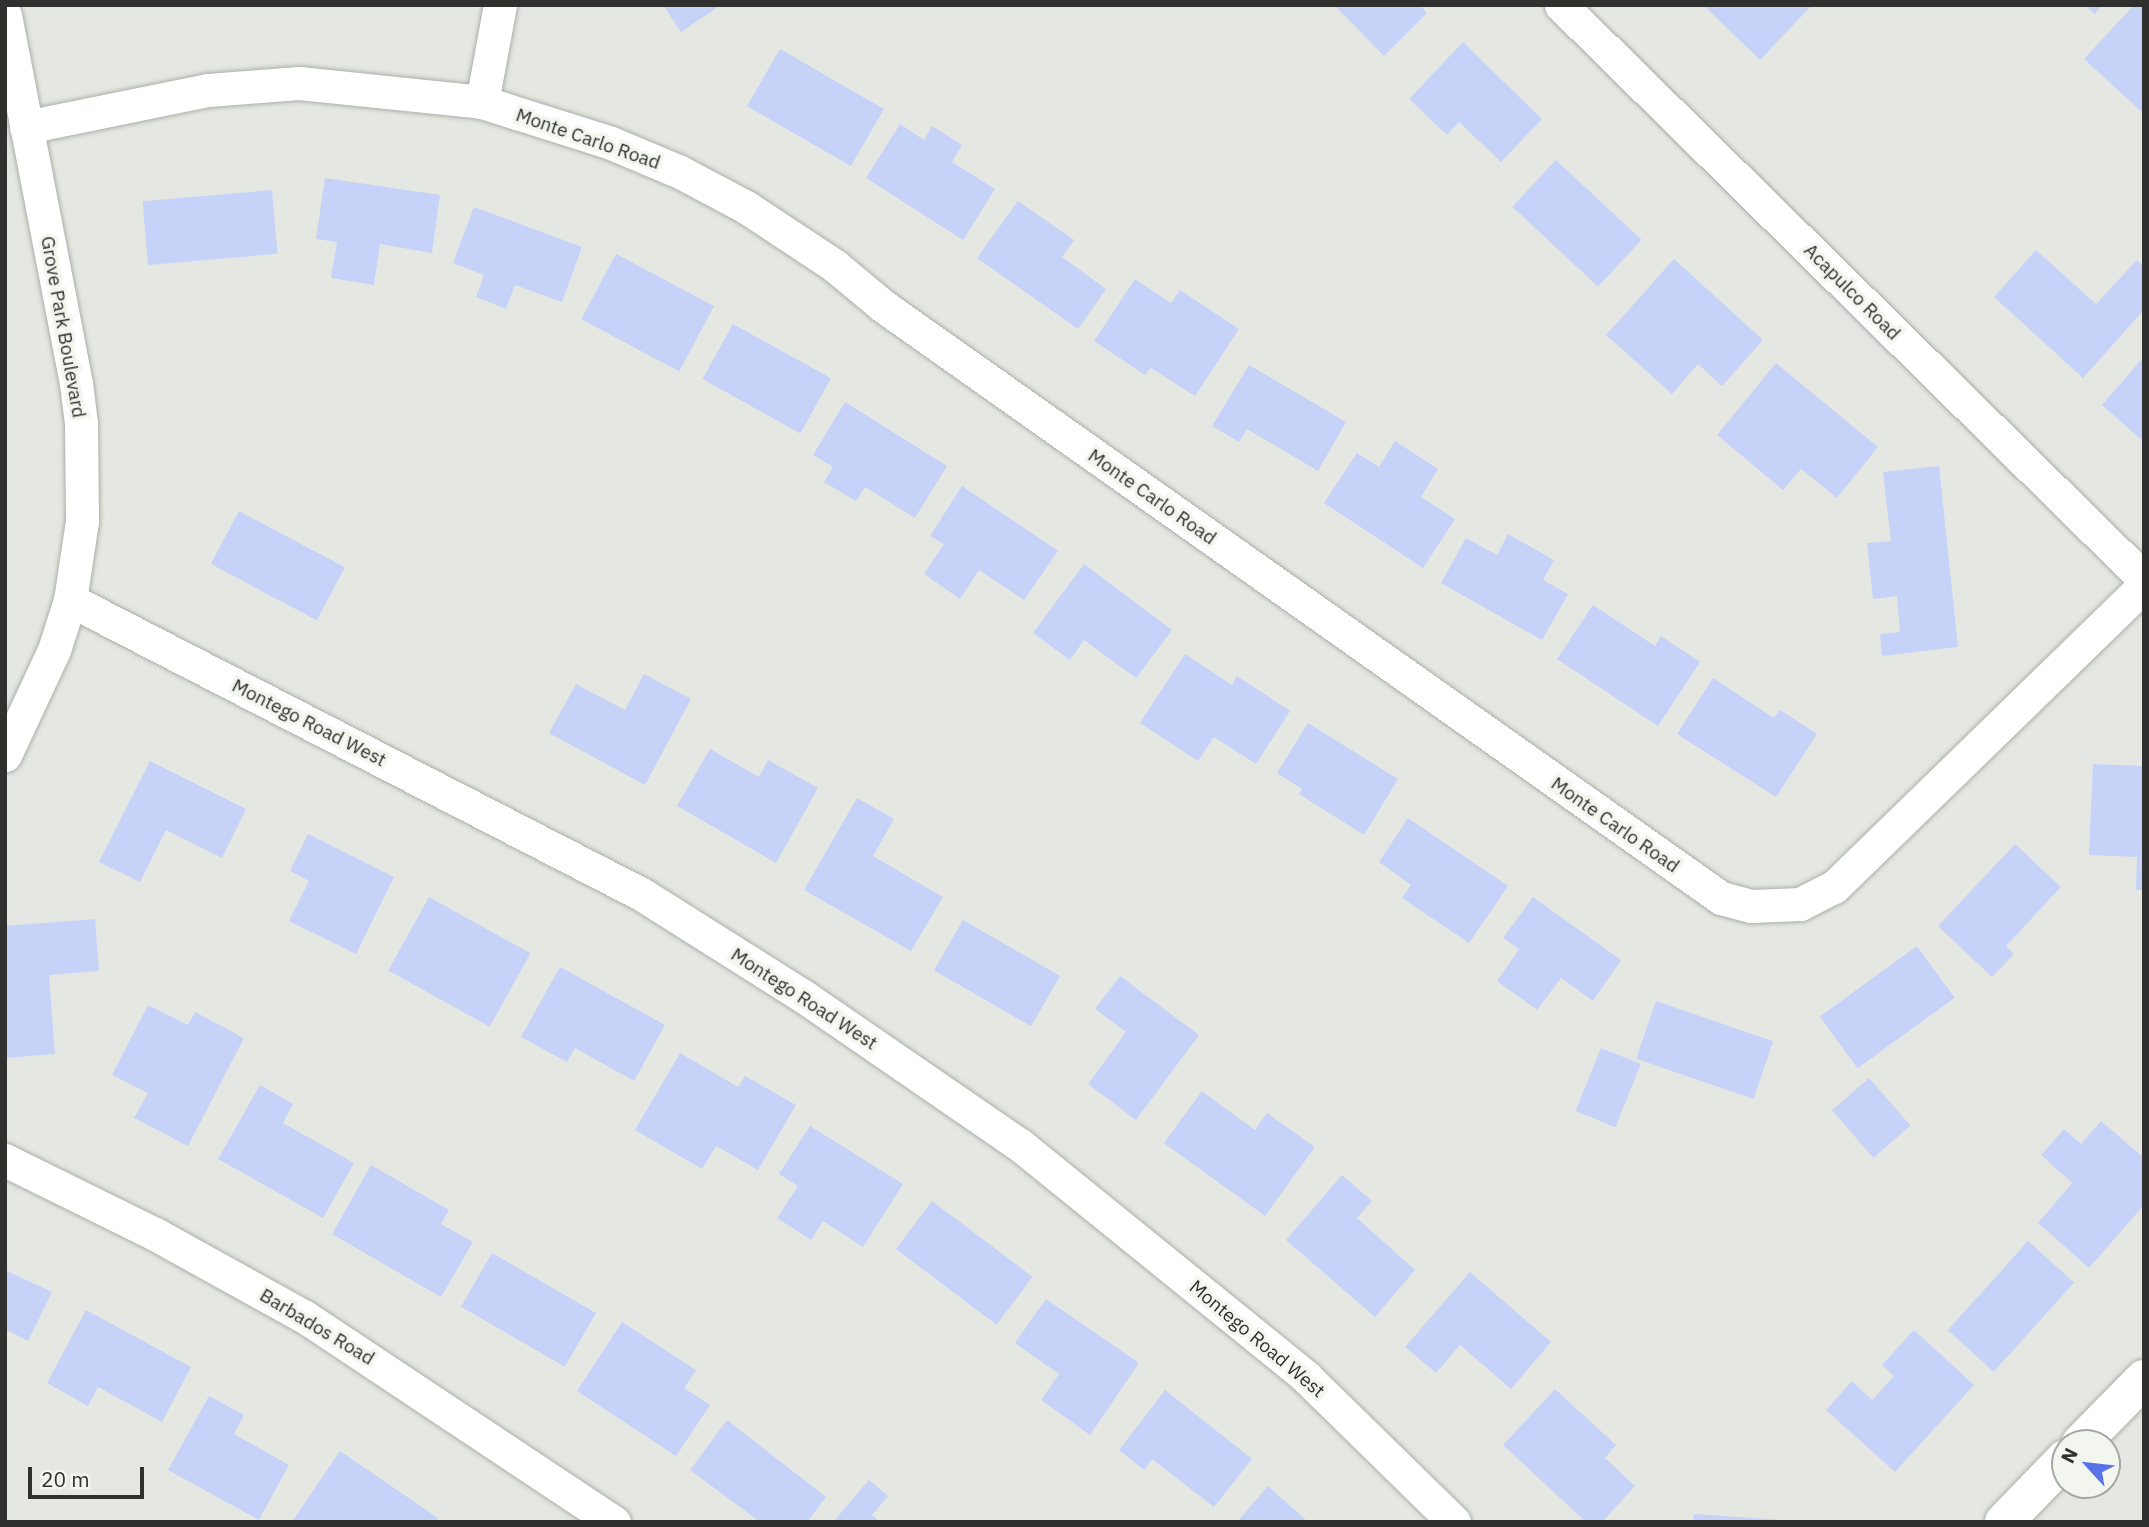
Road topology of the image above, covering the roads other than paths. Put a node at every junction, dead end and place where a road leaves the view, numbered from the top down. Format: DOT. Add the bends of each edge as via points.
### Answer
graph roads {
  1 [pos="500,5"];
  2 [pos="1560,5"];
  3 [pos="5,15"];
  4 [pos="482,102"];
  5 [pos="26,127"];
  6 [pos="2144,579"];
  7 [pos="2144,586"];
  8 [pos="69,600"];
  9 [pos="5,755"];
  10 [pos="5,1160"];
  11 [pos="2144,1379"];
  12 [pos="2095,1429"];
  13 [pos="2051,1473"];
  14 [pos="614,1522"];
  15 [pos="1454,1522"];
  16 [pos="2004,1522"];
  1 -- 4 [label="street"];
  2 -- 6 [label="street, Acapulco Road"];
  3 -- 5 [label="street, Grove Park Boulevard"];
  4 -- 5 [label="street, Monte Carlo Road" via="299,83 208,90"];
  4 -- 7 [label="street, Monte Carlo Road" via="611,143 746,207 1721,898 1751,906 1800,904 1834,887"];
  5 -- 8 [label="street, Grove Park Boulevard" via="81,423 82,521"];
  8 -- 9 [label="street, Grove Park Boulevard" via="34,701"];
  8 -- 15 [label="street, Montego Road West" via="643,895 803,996 1031,1154 1306,1377"];
  10 -- 14 [label="street, Barbados Road" via="155,1234 305,1317"];
  11 -- 12 [label="street"];
  13 -- 16 [label="street"];
}
